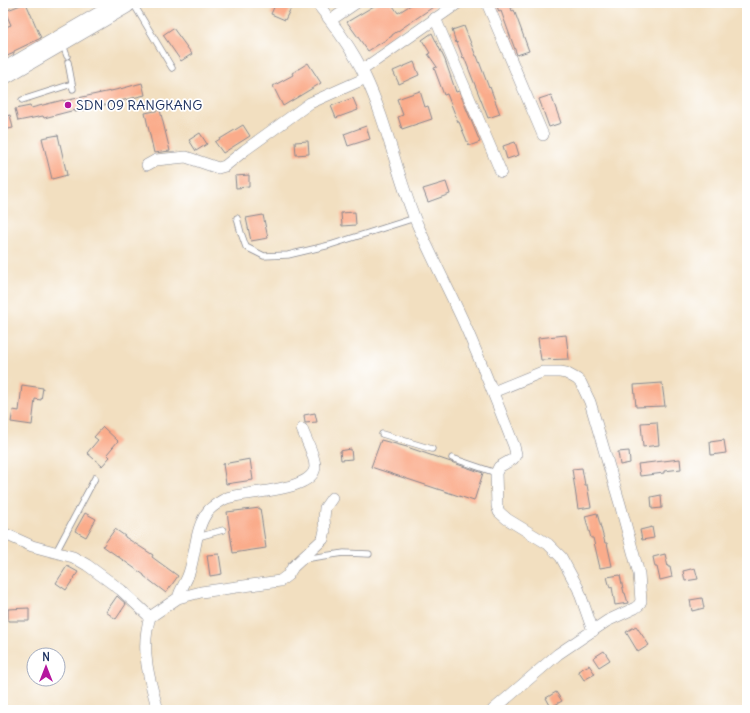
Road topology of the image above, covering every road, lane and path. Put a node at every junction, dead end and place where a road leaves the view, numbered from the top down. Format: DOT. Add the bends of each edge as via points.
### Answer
graph roads {
  1 [pos="125,3"];
  2 [pos="133,3"];
  3 [pos="317,3"];
  4 [pos="356,3"];
  5 [pos="458,3"];
  6 [pos="486,3"];
  7 [pos="435,18"];
  8 [pos="331,20"];
  9 [pos="68,62"];
  10 [pos="172,68"];
  11 [pos="3,74"];
  12 [pos="364,74"];
  13 [pos="22,100"];
  14 [pos="543,135"];
  15 [pos="147,165"];
  16 [pos="501,172"];
  17 [pos="237,218"];
  18 [pos="415,218"];
  19 [pos="493,392"];
  20 [pos="302,430"];
  21 [pos="382,434"];
  22 [pos="432,449"];
  23 [pos="452,458"];
  24 [pos="496,473"];
  25 [pos="95,478"];
  26 [pos="332,498"];
  27 [pos="223,530"];
  28 [pos="3,533"];
  29 [pos="198,537"];
  30 [pos="56,552"];
  31 [pos="369,554"];
  32 [pos="300,560"];
  33 [pos="178,598"];
  34 [pos="150,617"];
  35 [pos="593,631"];
  36 [pos="158,710"];
  37 [pos="493,710"];
  1 -- 11 [label="highway" via="64,48"];
  2 -- 10 [label="lane"];
  3 -- 8 [label="street"];
  4 -- 8 [label="street"];
  5 -- 7 [label="street"];
  6 -- 14 [label="street"];
  7 -- 12 [label="street"];
  7 -- 16 [label="street"];
  8 -- 12 [label="street"];
  9 -- 13 [label="lane" via="73,87"];
  12 -- 15 [label="street" via="310,104 225,166 218,168 186,157 156,160"];
  12 -- 18 [label="street"];
  17 -- 18 [label="lane" via="246,248 264,256 288,255 330,245"];
  18 -- 19 [label="street"];
  19 -- 24 [label="street" via="516,454 499,467"];
  19 -- 35 [label="street" via="536,374 551,372 572,376 585,390 620,504 639,574 641,592 639,605"];
  20 -- 29 [label="street" via="313,457 315,467 312,475 292,485 270,491 227,498 210,509"];
  21 -- 22 [label="lane"];
  23 -- 24 [label="lane"];
  24 -- 35 [label="street" via="499,512 548,544 561,557 578,588"];
  25 -- 30 [label="lane"];
  26 -- 32 [label="street" via="325,508 323,539"];
  27 -- 29 [label="lane"];
  28 -- 30 [label="street" via="32,546"];
  29 -- 33 [label="street" via="189,574 180,588"];
  30 -- 34 [label="street" via="73,557 95,569"];
  31 -- 32 [label="lane" via="344,552"];
  32 -- 33 [label="street" via="280,581 201,592"];
  33 -- 34 [label="street"];
  34 -- 36 [label="street" via="146,638 146,663"];
  35 -- 37 [label="street" via="558,654"];
}
